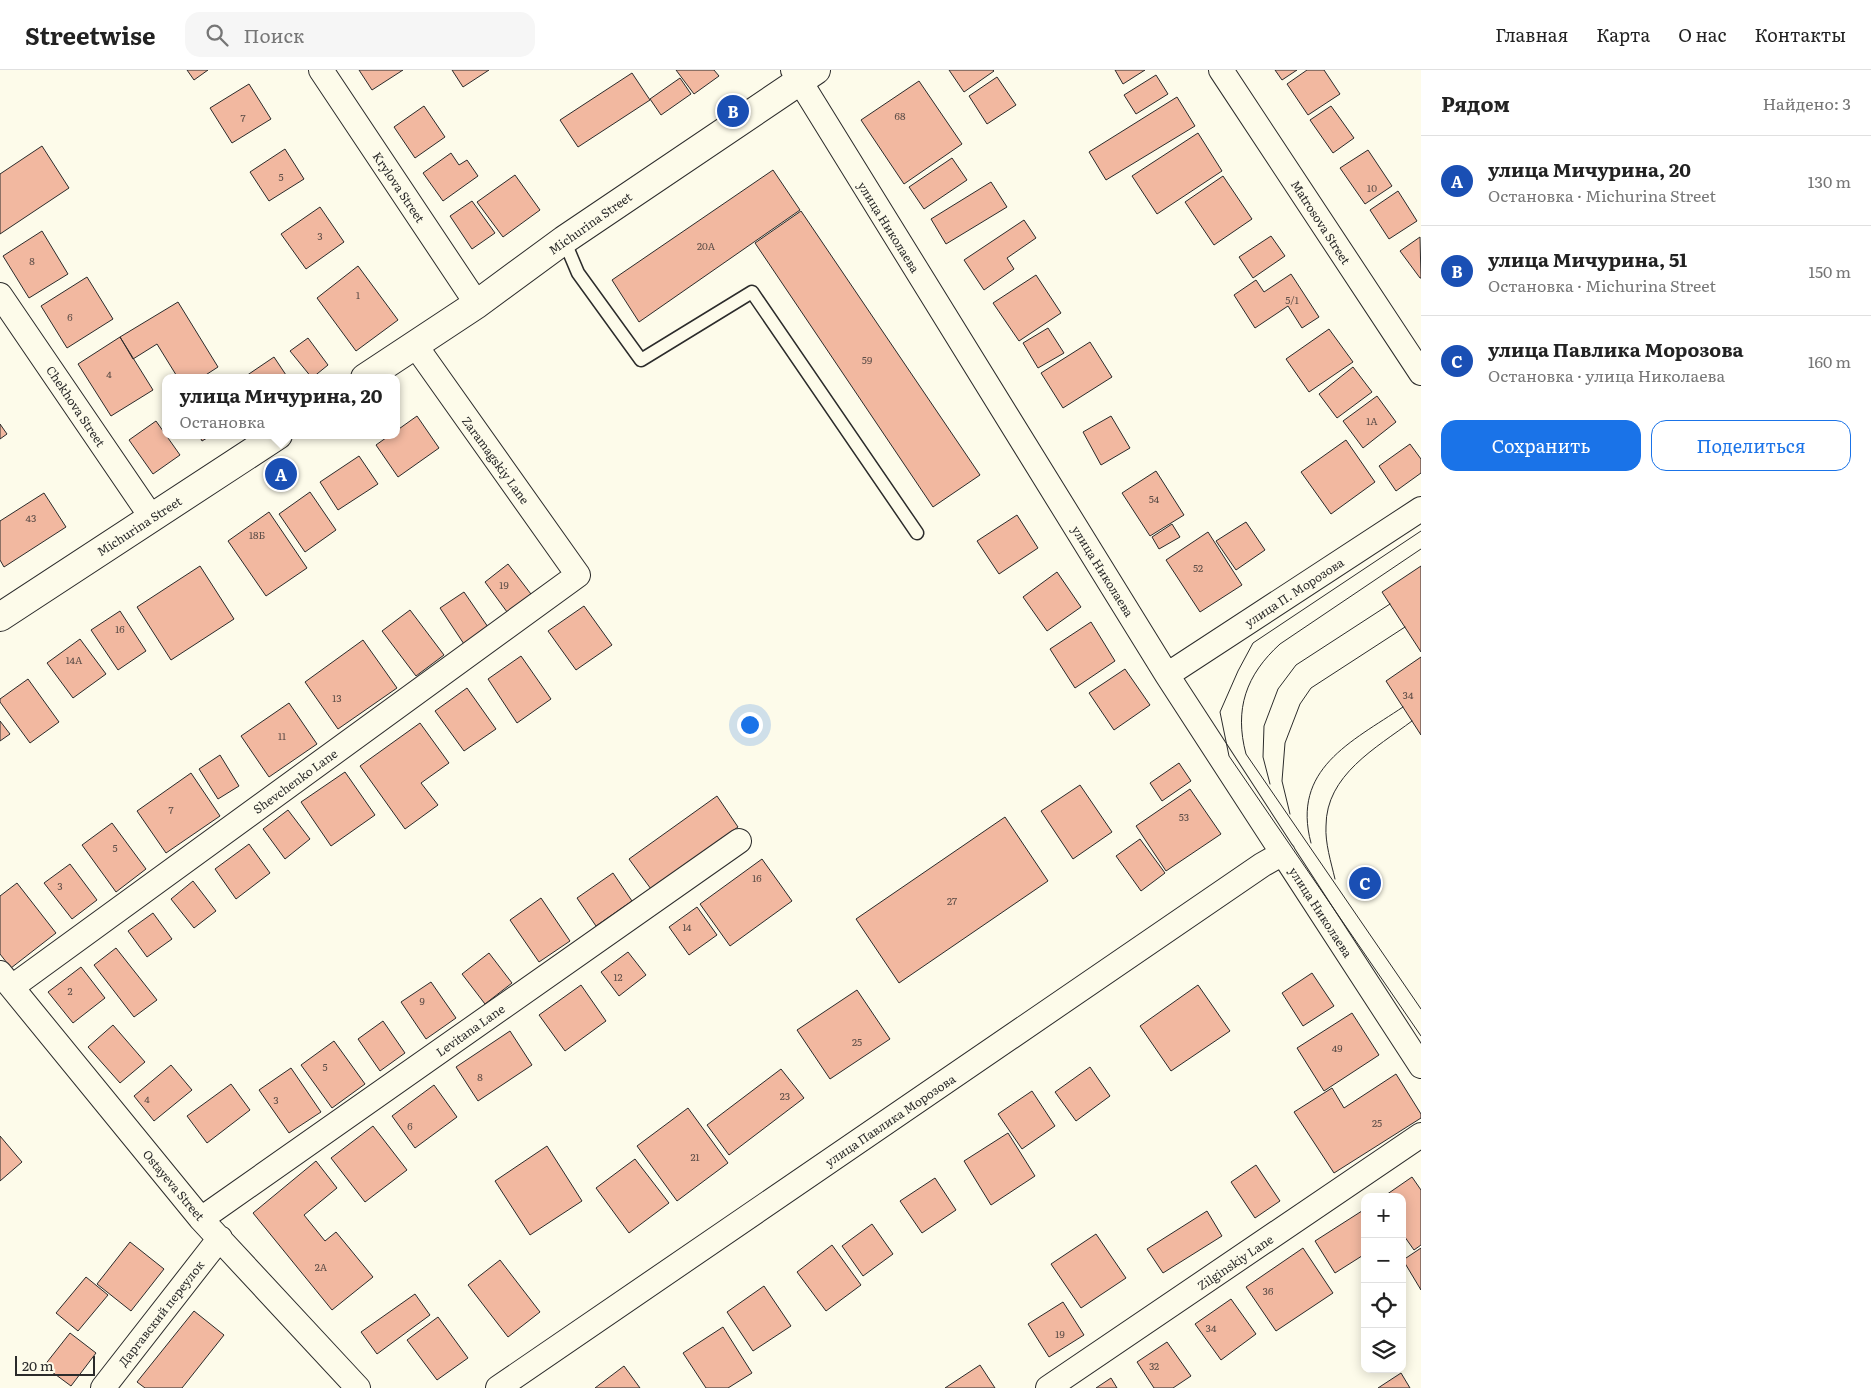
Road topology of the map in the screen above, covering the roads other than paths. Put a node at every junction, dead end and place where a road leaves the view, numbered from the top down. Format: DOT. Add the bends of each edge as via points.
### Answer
graph roads {
  1 [pos="321,70"];
  2 [pos="1221,70"];
  3 [pos="803,74"];
  4 [pos="564,240"];
  5 [pos="0,295"];
  6 [pos="477,304"];
  7 [pos="415,345"];
  8 [pos="371,374"];
  9 [pos="1421,374"];
  10 [pos="272,439"];
  11 [pos="1421,509"];
  12 [pos="152,518"];
  13 [pos="917,533"];
  14 [pos="578,575"];
  15 [pos="0,617"];
  16 [pos="1167,675"];
  17 [pos="739,841"];
  18 [pos="1283,853"];
  19 [pos="6,980"];
  20 [pos="1421,1066"];
  21 [pos="1421,1136"];
  22 [pos="201,1219"];
  23 [pos="220,1238"];
  24 [pos="103,1388"];
  25 [pos="358,1388"];
  26 [pos="498,1388"];
  27 [pos="1048,1388"];
  1 -- 6 [label="street, Krylova Street"];
  2 -- 9 [label="street, Matrosova Street"];
  3 -- 4 [label="street, Michurina Street"];
  3 -- 16 [label="street, улица Николаева"];
  4 -- 6 [label="street, Michurina Street"];
  4 -- 13 [label="lane" via="578,273 641,360 752,292"];
  5 -- 12 [label="street, Chekhova Street"];
  6 -- 7 [label="street, Michurina Street"];
  7 -- 8 [label="street, Michurina Street"];
  7 -- 14 [label="street, Zaramagskiy Lane"];
  10 -- 12 [label="street, Michurina Street"];
  11 -- 16 [label="street, улица П. Морозова"];
  12 -- 15 [label="street, Michurina Street"];
  14 -- 19 [label="street, Shevchenko Lane"];
  16 -- 18 [label="street, улица Николаева"];
  17 -- 22 [label="street, Levitana Lane"];
  18 -- 20 [label="street, улица Николаева"];
  18 -- 26 [label="street, улица Павлика Морозова"];
  19 -- 22 [label="street, Ostayeva Street"];
  21 -- 27 [label="street, Zilginskiy Lane"];
  22 -- 23 [label="street, Ostayeva Street"];
  23 -- 24 [label="street, Даргавский переулок"];
  23 -- 25 [label="street, Ostayeva Street"];
}
